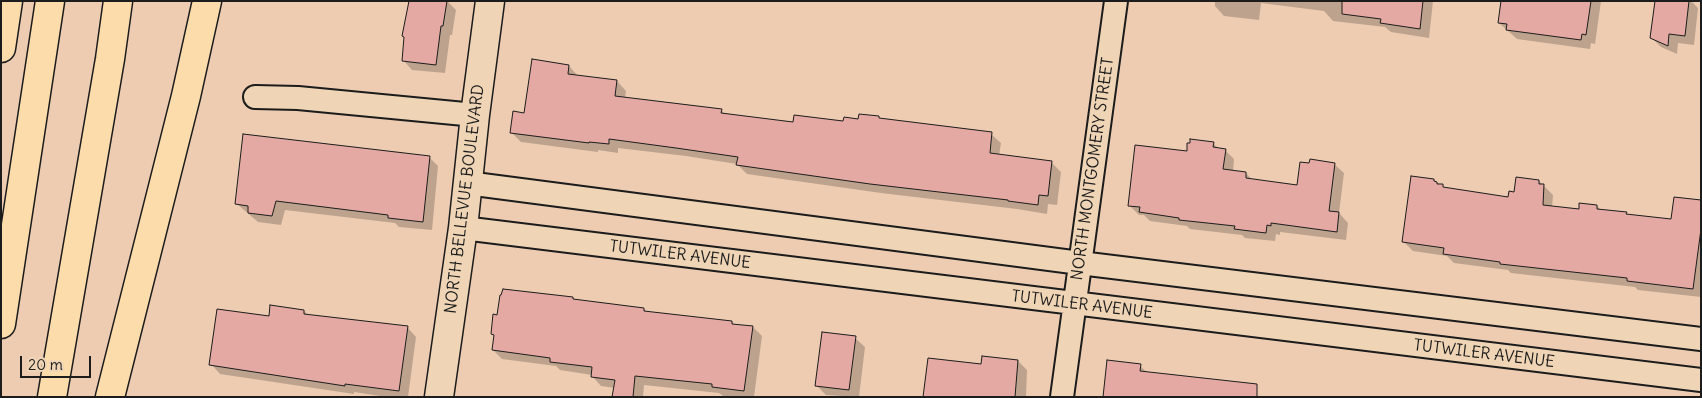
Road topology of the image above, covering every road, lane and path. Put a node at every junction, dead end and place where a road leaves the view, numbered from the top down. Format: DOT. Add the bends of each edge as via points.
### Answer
graph roads {
  1 [pos="8,1"];
  2 [pos="50,1"];
  3 [pos="118,1"];
  4 [pos="207,1"];
  5 [pos="490,1"];
  6 [pos="1116,1"];
  7 [pos="1,48"];
  8 [pos="255,97"];
  9 [pos="475,115"];
  10 [pos="467,183"];
  11 [pos="463,228"];
  12 [pos="1080,263"];
  13 [pos="1075,304"];
  14 [pos="1,324"];
  15 [pos="1701,339"];
  16 [pos="1701,380"];
  17 [pos="52,397"];
  18 [pos="110,397"];
  19 [pos="440,397"];
  20 [pos="1062,397"];
  1 -- 7 [label="highway"];
  2 -- 14 [label="highway"];
  3 -- 17 [label="highway"];
  4 -- 18 [label="highway"];
  5 -- 9 [label="street, NORTH BELLEVUE BOULEVARD"];
  6 -- 12 [label="street, NORTH MONTGOMERY STREET"];
  8 -- 9 [label="street" via="298,98"];
  9 -- 10 [label="street, NORTH BELLEVUE BOULEVARD"];
  10 -- 11 [label="street, NORTH BELLEVUE BOULEVARD"];
  10 -- 12 [label="street"];
  11 -- 13 [label="street, TUTWILER AVENUE"];
  11 -- 19 [label="street, NORTH BELLEVUE BOULEVARD"];
  12 -- 13 [label="street, NORTH MONTGOMERY STREET"];
  12 -- 15 [label="street"];
  13 -- 16 [label="street, TUTWILER AVENUE"];
  13 -- 20 [label="street, NORTH MONTGOMERY STREET"];
}
